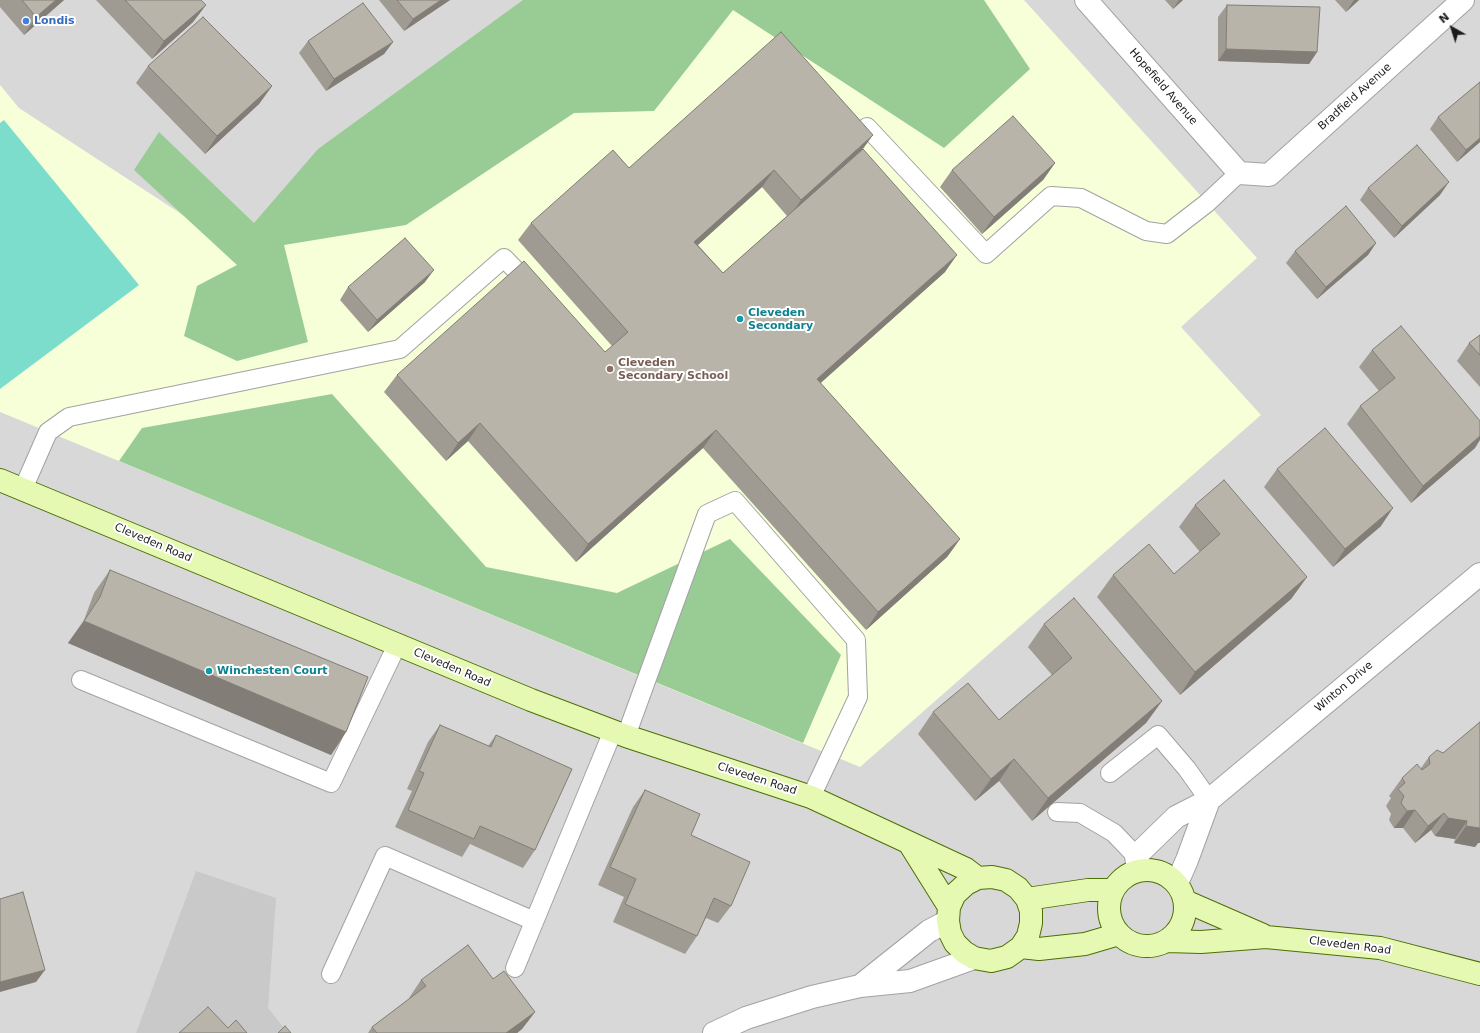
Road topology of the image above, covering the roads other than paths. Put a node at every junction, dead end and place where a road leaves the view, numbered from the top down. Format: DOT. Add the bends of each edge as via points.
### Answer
graph roads {
  1 [pos="1086,0"];
  2 [pos="1462,0"];
  3 [pos="867,127"];
  4 [pos="1239,173"];
  5 [pos="541,296"];
  6 [pos="0,480"];
  7 [pos="23,489"];
  8 [pos="1480,574"];
  9 [pos="397,645"];
  10 [pos="81,680"];
  11 [pos="620,734"];
  12 [pos="1110,773"];
  13 [pos="811,797"];
  14 [pos="1208,800"];
  15 [pos="1057,812"];
  16 [pos="909,843"];
  17 [pos="1137,863"];
  18 [pos="978,878"];
  19 [pos="1112,890"];
  20 [pos="1181,892"];
  21 [pos="1027,899"];
  22 [pos="948,914"];
  23 [pos="534,921"];
  24 [pos="1118,934"];
  25 [pos="1266,936"];
  26 [pos="1167,941"];
  27 [pos="1021,947"];
  28 [pos="974,958"];
  29 [pos="515,968"];
  30 [pos="331,974"];
  31 [pos="1480,974"];
  32 [pos="860,986"];
  33 [pos="714,1033"];
  1 -- 4 [label="street, Hopefield Avenue"];
  2 -- 4 [label="street, Bradfield Avenue" via="1269,175"];
  3 -- 4 [label="lane" via="986,254 1050,196 1081,198 1146,231 1167,234"];
  5 -- 7 [label="lane" via="504,258 400,350 69,417 48,432"];
  6 -- 7 [label="street, Cleveden Road"];
  7 -- 9 [label="street, Cleveden Road"];
  8 -- 14 [label="street, Winton Drive"];
  9 -- 10 [label="lane" via="331,783"];
  9 -- 11 [label="street, Cleveden Road"];
  11 -- 13 [label="street, Cleveden Road"];
  11 -- 13 [label="lane" via="707,514 734,502 856,640 858,697"];
  11 -- 23 [label="lane"];
  12 -- 14 [label="lane" via="1158,735 1187,769"];
  13 -- 16 [label="street, Cleveden Road"];
  14 -- 17 [label="street, Winton Drive" via="1176,817"];
  14 -- 20 [label="street" via="1187,860"];
  15 -- 17 [label="lane" via="1080,814 1114,833"];
  16 -- 18 [label="street, Cleveden Road" via="966,869"];
  16 -- 22 [label="street"];
  17 -- 19 [label="street"];
  17 -- 20 [label="street, Cleveden Road" via="1168,876"];
  18 -- 21 [label="street" via="1006,880 1018,888"];
  18 -- 22 [label="street" via="955,894"];
  19 -- 21 [label="street" via="1088,890"];
  19 -- 24 [label="street" via="1108,908"];
  20 -- 25 [label="street, Cleveden Road"];
  20 -- 26 [label="street" via="1186,912 1176,932"];
  21 -- 27 [label="street" via="1031,923 1028,936"];
  22 -- 28 [label="street" via="950,933 955,943"];
  22 -- 32 [label="street"];
  23 -- 29 [label="lane"];
  23 -- 30 [label="lane" via="385,856"];
  24 -- 26 [label="street, Cleveden Road" via="1129,942 1141,946"];
  24 -- 27 [label="street" via="1085,944 1039,949"];
  25 -- 26 [label="street, Cleveden Road" via="1201,942"];
  25 -- 31 [label="street, Cleveden Road" via="1380,948"];
  27 -- 28 [label="street" via="1008,957 991,961"];
  28 -- 32 [label="street" via="910,981"];
  32 -- 33 [label="street" via="805,999 746,1018"];
}
